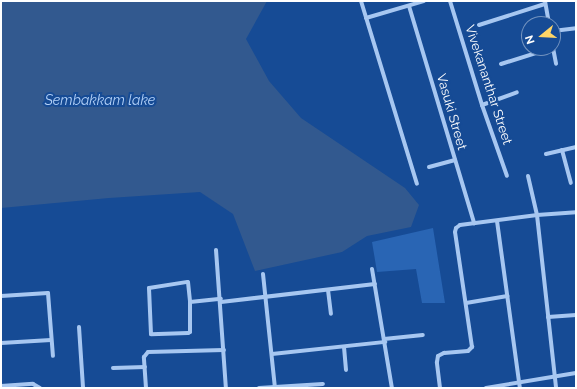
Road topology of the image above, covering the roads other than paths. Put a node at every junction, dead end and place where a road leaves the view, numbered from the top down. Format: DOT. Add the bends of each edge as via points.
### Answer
graph roads {
  1 [pos="361,1"];
  2 [pos="424,1"];
  3 [pos="450,1"];
  4 [pos="545,2"];
  5 [pos="409,6"];
  6 [pos="548,16"];
  7 [pos="366,18"];
  8 [pos="479,25"];
  9 [pos="576,28"];
  10 [pos="561,30"];
  11 [pos="526,56"];
  12 [pos="554,56"];
  13 [pos="501,64"];
  14 [pos="556,64"];
  15 [pos="517,92"];
  16 [pos="482,106"];
  17 [pos="576,147"];
  18 [pos="562,150"];
  19 [pos="546,154"];
  20 [pos="455,160"];
  21 [pos="429,167"];
  22 [pos="507,176"];
  23 [pos="528,176"];
  24 [pos="571,183"];
  25 [pos="417,184"];
  26 [pos="576,212"];
  27 [pos="537,215"];
  28 [pos="497,221"];
  29 [pos="474,224"];
  30 [pos="216,250"];
  31 [pos="372,268"];
  32 [pos="264,274"];
  33 [pos="375,284"];
  34 [pos="328,290"];
  35 [pos="1,296"];
  36 [pos="507,296"];
  37 [pos="266,297"];
  38 [pos="221,301"];
  39 [pos="190,302"];
  40 [pos="466,303"];
  41 [pos="331,314"];
  42 [pos="576,315"];
  43 [pos="548,317"];
  44 [pos="79,326"];
  45 [pos="423,335"];
  46 [pos="51,340"];
  47 [pos="384,341"];
  48 [pos="1,343"];
  49 [pos="344,347"];
  50 [pos="224,350"];
  51 [pos="272,354"];
  52 [pos="53,356"];
  53 [pos="145,367"];
  54 [pos="113,368"];
  55 [pos="346,370"];
  56 [pos="576,373"];
  57 [pos="555,377"];
  58 [pos="323,384"];
  59 [pos="1,386"];
  60 [pos="520,386"];
  61 [pos="275,387"];
  62 [pos="40,388"];
  63 [pos="83,388"];
  64 [pos="146,388"];
  65 [pos="226,388"];
  66 [pos="259,388"];
  67 [pos="392,388"];
  68 [pos="440,388"];
  69 [pos="486,388"];
  70 [pos="556,388"];
  1 -- 7 [label="street"];
  2 -- 5 [label="street"];
  3 -- 16 [label="street, Vivekananthar Street"];
  4 -- 6 [label="street"];
  4 -- 8 [label="street"];
  5 -- 7 [label="street"];
  5 -- 20 [label="street, Vasuki Street"];
  7 -- 25 [label="street"];
  9 -- 10 [label="street"];
  11 -- 13 [label="street"];
  12 -- 14 [label="street"];
  15 -- 16 [label="street"];
  16 -- 22 [label="street, Vivekananthar Street"];
  17 -- 18 [label="street"];
  18 -- 19 [label="street"];
  18 -- 24 [label="street"];
  20 -- 21 [label="street"];
  20 -- 29 [label="street, Vasuki Street"];
  23 -- 27 [label="street"];
  26 -- 27 [label="street"];
  27 -- 28 [label="street"];
  27 -- 43 [label="street"];
  28 -- 29 [label="street"];
  28 -- 36 [label="street"];
  29 -- 40 [label="street" via="460,225 455,229"];
  30 -- 38 [label="street"];
  31 -- 33 [label="street"];
  32 -- 37 [label="street"];
  33 -- 34 [label="street"];
  33 -- 47 [label="street"];
  34 -- 37 [label="street"];
  34 -- 41 [label="street"];
  35 -- 46 [label="street" via="48,293"];
  36 -- 40 [label="street"];
  36 -- 60 [label="street"];
  37 -- 38 [label="street"];
  37 -- 51 [label="street"];
  38 -- 39 [label="street"];
  38 -- 50 [label="street"];
  39 -- 39 [label="street" via="188,282 149,288 152,334 190,332"];
  40 -- 68 [label="street" via="472,347 468,351 438,356"];
  42 -- 43 [label="street"];
  43 -- 57 [label="street"];
  44 -- 63 [label="street"];
  45 -- 47 [label="street"];
  46 -- 48 [label="street"];
  46 -- 52 [label="street"];
  47 -- 49 [label="street"];
  47 -- 67 [label="street"];
  49 -- 51 [label="street"];
  49 -- 55 [label="street"];
  50 -- 53 [label="street" via="152,351 145,354"];
  50 -- 65 [label="street"];
  51 -- 61 [label="street"];
  53 -- 54 [label="street"];
  53 -- 64 [label="street"];
  56 -- 57 [label="street"];
  57 -- 60 [label="street"];
  57 -- 70 [label="street"];
  58 -- 61 [label="street"];
  59 -- 62 [label="street" via="34,384"];
  60 -- 69 [label="street"];
  61 -- 66 [label="street"];
}
